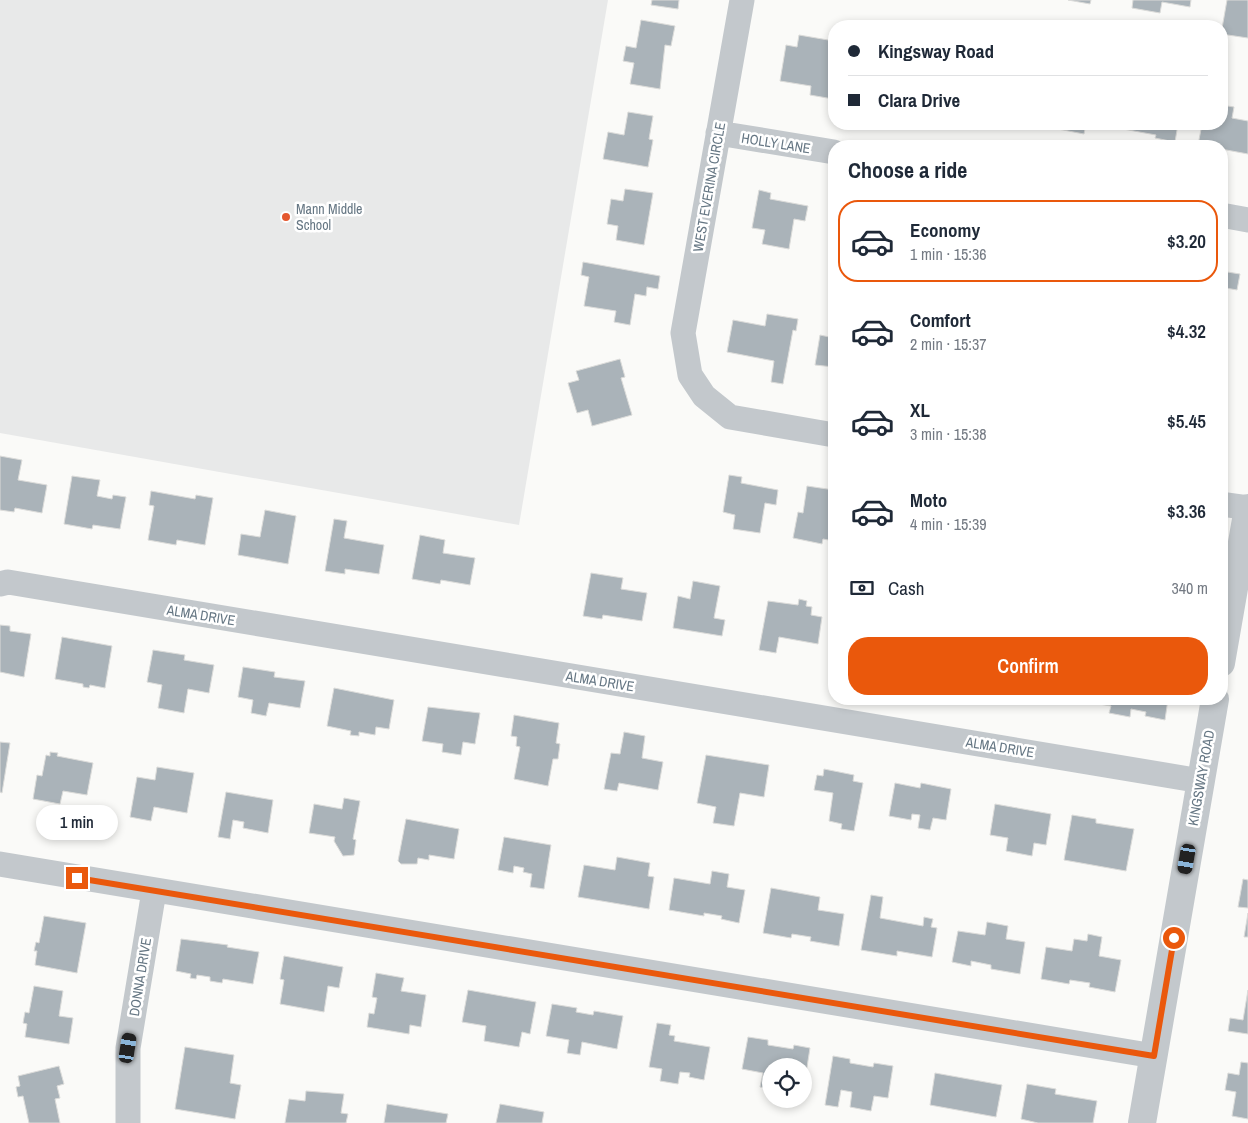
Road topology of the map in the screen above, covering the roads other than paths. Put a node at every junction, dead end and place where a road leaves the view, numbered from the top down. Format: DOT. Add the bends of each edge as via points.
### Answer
graph roads {
  1 [pos="742,0"];
  2 [pos="718,133"];
  3 [pos="828,151"];
  4 [pos="1228,216"];
  5 [pos="1248,220"];
  6 [pos="828,434"];
  7 [pos="1228,505"];
  8 [pos="1248,508"];
  9 [pos="0,584"];
  10 [pos="1228,623"];
  11 [pos="1214,705"];
  12 [pos="1201,781"];
  13 [pos="0,864"];
  14 [pos="154,891"];
  15 [pos="1154,1056"];
  16 [pos="128,1123"];
  17 [pos="1142,1123"];
  1 -- 2 [label="street, WEST EVERINA CIRCLE"];
  2 -- 3 [label="street, HOLLY LANE"];
  2 -- 6 [label="street, WEST EVERINA CIRCLE" via="683,334 690,375 704,396 730,417"];
  4 -- 5 [label="street"];
  7 -- 8 [label="street"];
  8 -- 10 [label="street"];
  9 -- 12 [label="street, ALMA DRIVE" via="8,582"];
  11 -- 12 [label="street, KINGSWAY ROAD"];
  12 -- 15 [label="street, KINGSWAY ROAD"];
  13 -- 14 [label="street"];
  14 -- 15 [label="street"];
  14 -- 16 [label="street, DONNA DRIVE" via="128,1048"];
  15 -- 17 [label="street, KINGSWAY ROAD"];
}
